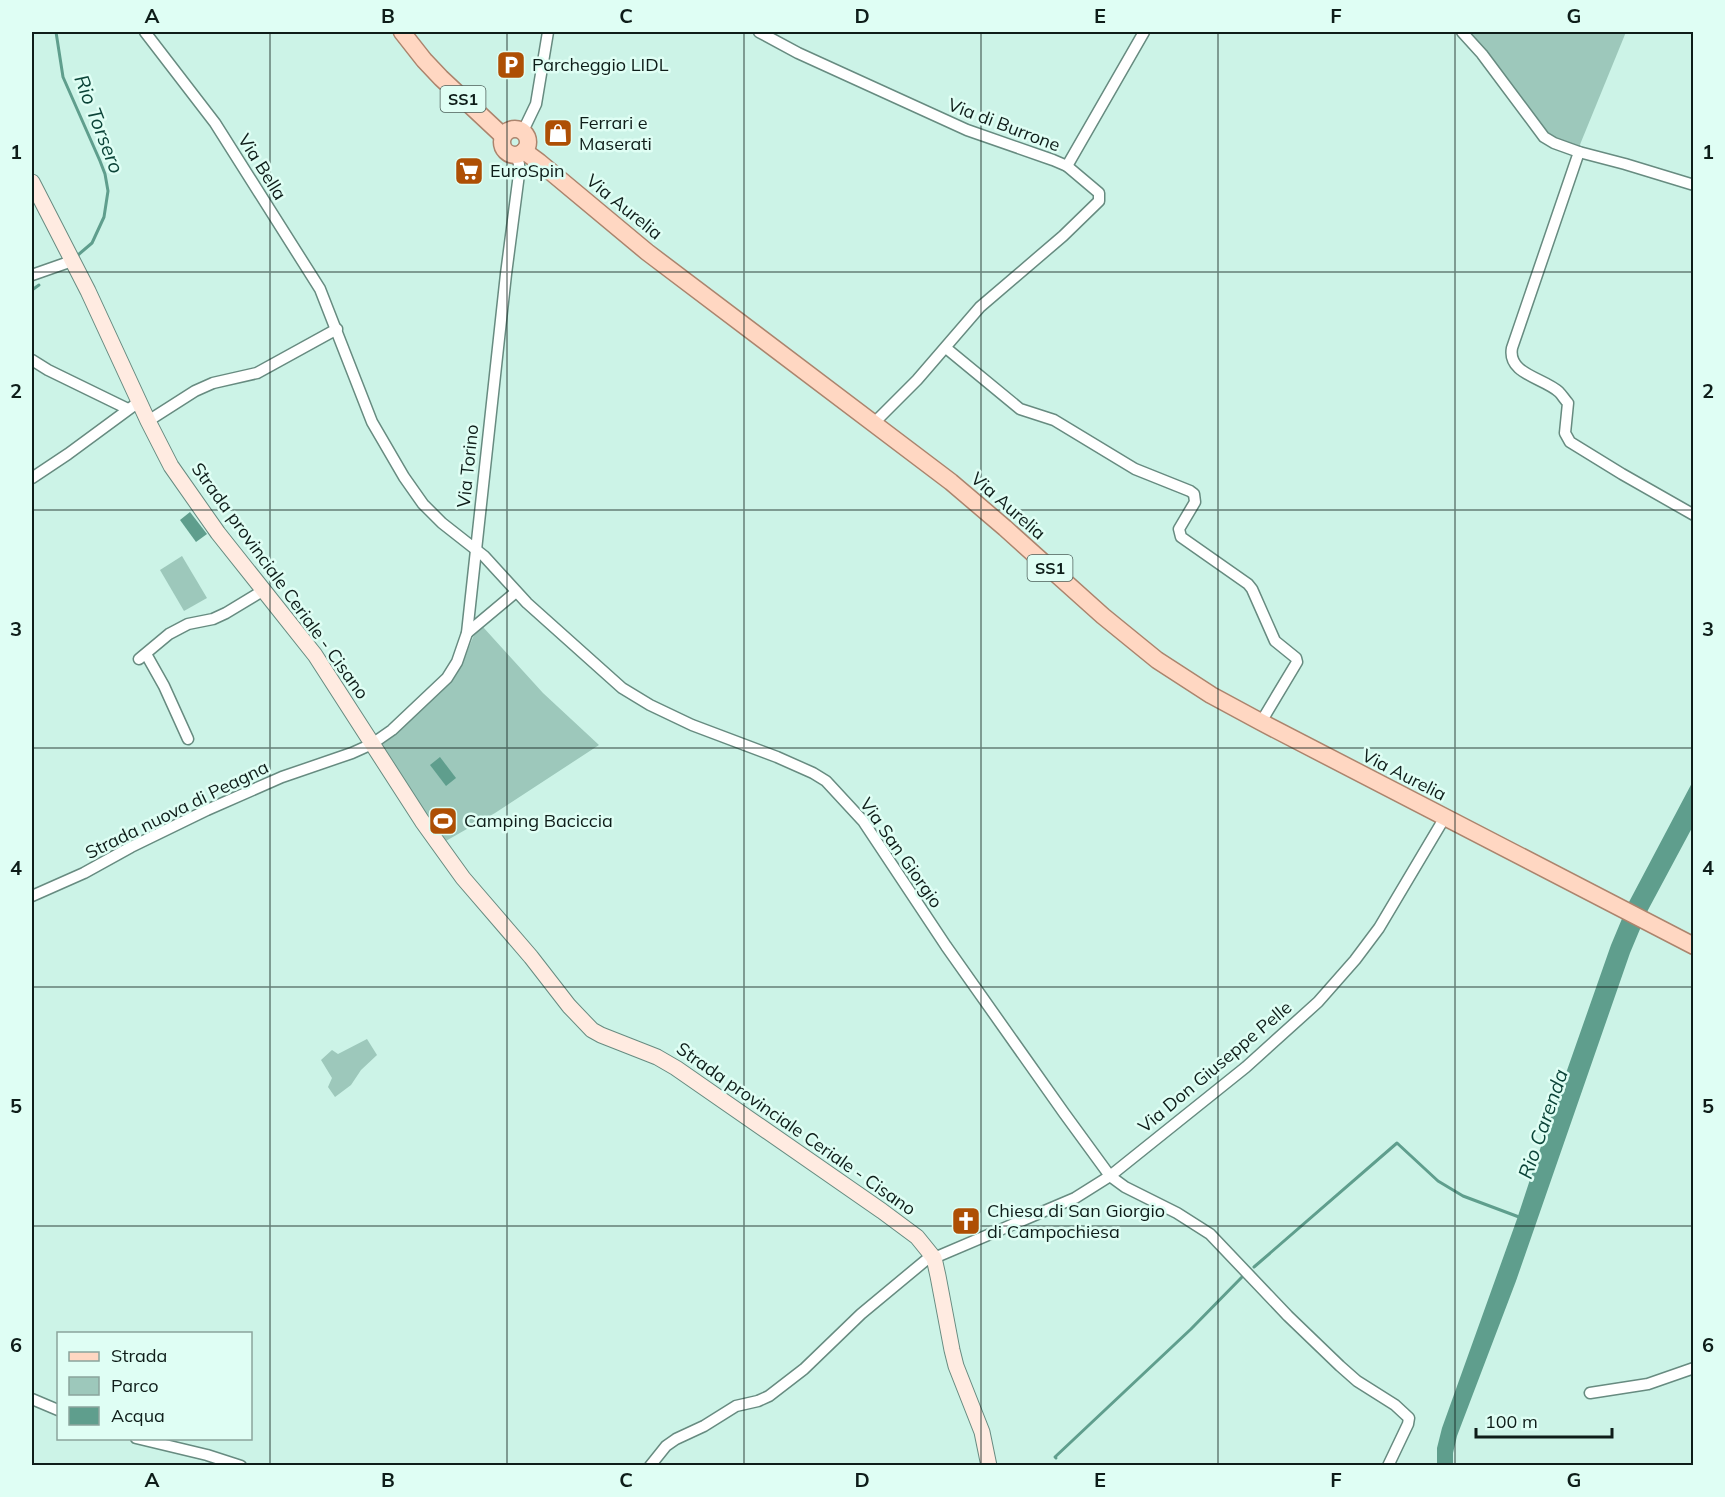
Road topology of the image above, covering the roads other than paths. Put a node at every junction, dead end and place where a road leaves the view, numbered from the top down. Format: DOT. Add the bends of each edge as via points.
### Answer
graph roads {
  1 [pos="145,32"];
  2 [pos="402,32"];
  3 [pos="548,32"];
  4 [pos="759,32"];
  5 [pos="1144,32"];
  6 [pos="1462,32"];
  7 [pos="523,131"];
  8 [pos="503,136"];
  9 [pos="1579,152"];
  10 [pos="520,153"];
  11 [pos="1067,166"];
  12 [pos="32,182"];
  13 [pos="1694,185"];
  14 [pos="72,261"];
  15 [pos="32,275"];
  16 [pos="337,329"];
  17 [pos="946,348"];
  18 [pos="32,360"];
  19 [pos="134,405"];
  20 [pos="148,421"];
  21 [pos="874,423"];
  22 [pos="32,478"];
  23 [pos="1694,515"];
  24 [pos="476,549"];
  25 [pos="264,590"];
  26 [pos="516,592"];
  27 [pos="467,633"];
  28 [pos="1260,722"];
  29 [pos="188,739"];
  30 [pos="372,744"];
  31 [pos="1444,817"];
  32 [pos="32,896"];
  33 [pos="1694,946"];
  34 [pos="1110,1176"];
  35 [pos="934,1258"];
  36 [pos="1694,1368"];
  37 [pos="1590,1394"];
  38 [pos="32,1399"];
  39 [pos="57,1410"];
  40 [pos="144,1440"];
  41 [pos="241,1466"];
  42 [pos="650,1466"];
  43 [pos="989,1466"];
  44 [pos="1388,1466"];
  1 -- 16 [label="street, Via Bella" via="252,180 320,289"];
  2 -- 8 [label="main road, Via Aurelia / SS1" via="441,78"];
  3 -- 7 [label="street" via="536,104"];
  4 -- 11 [label="street, Via di Burrone" via="967,130"];
  5 -- 11 [label="street"];
  6 -- 9 [label="street" via="1544,137"];
  7 -- 8 [label="main road" via="514,128"];
  7 -- 10 [label="main road" via="528,139"];
  8 -- 10 [label="main road, Via Aurelia / SS1" via="504,149 511,154"];
  9 -- 13 [label="street"];
  9 -- 23 [label="street" via="1512,348 1512,358 1517,367 1558,391 1568,403 1565,433 1570,442"];
  10 -- 21 [label="main road, Via Aurelia / SS1" via="539,162 647,252"];
  10 -- 24 [label="street, Via Torino"];
  11 -- 17 [label="street, Via di Burrone" via="1098,190 1099,201 980,307"];
  12 -- 14 [label="main road, Strada provinciale Ceriale - Cisano"];
  14 -- 15 [label="street"];
  14 -- 19 [label="main road, Strada provinciale Ceriale - Cisano" via="109,333"];
  16 -- 20 [label="street" via="257,373 195,391"];
  16 -- 24 [label="street, Via Bella" via="372,422 404,477 423,504"];
  17 -- 21 [label="street, Via di Burrone"];
  17 -- 28 [label="street" via="1020,408 1054,420 1135,469 1190,490 1195,502 1179,529 1181,537 1248,584 1275,641 1296,658"];
  18 -- 19 [label="street"];
  19 -- 20 [label="main road, Strada provinciale Ceriale - Cisano"];
  19 -- 22 [label="street"];
  20 -- 25 [label="main road, Strada provinciale Ceriale - Cisano" via="171,466"];
  21 -- 28 [label="main road, Via Aurelia / SS1" via="960,490 1157,660"];
  24 -- 26 [label="street, Via San Giorgio"];
  24 -- 27 [label="street, Via Torino"];
  25 -- 29 [label="street" via="220,616 188,624 169,634 143,657 164,686"];
  25 -- 30 [label="main road, Strada provinciale Ceriale - Cisano" via="315,655"];
  26 -- 27 [label="street"];
  26 -- 34 [label="street, Via San Giorgio" via="622,688 692,725 777,757 826,781 863,821 952,955"];
  27 -- 30 [label="street, Via Torino" via="447,678"];
  28 -- 31 [label="main road, Via Aurelia / SS1"];
  30 -- 32 [label="street, Strada nuova di Peagna" via="207,810"];
  30 -- 35 [label="main road, Strada provinciale Ceriale - Cisano" via="463,878 592,1030 676,1068 882,1211 917,1237"];
  31 -- 33 [label="main road, Via Aurelia / SS1"];
  31 -- 34 [label="street, Via Don Giuseppe Pelle" via="1379,928 1318,1002 1246,1067"];
  34 -- 35 [label="street, Via Don Giuseppe Pelle" via="1076,1198"];
  34 -- 44 [label="street" via="1210,1234 1340,1366 1408,1418"];
  35 -- 42 [label="street, Via Don Giuseppe Pelle" via="926,1260 861,1314 804,1369 769,1396 736,1406 676,1439"];
  35 -- 43 [label="main road, Strada provinciale Ceriale - Cisano" via="956,1366 982,1432"];
  36 -- 37 [label="street" via="1648,1384"];
  38 -- 39 [label="street"];
  40 -- 41 [label="street"];
}
